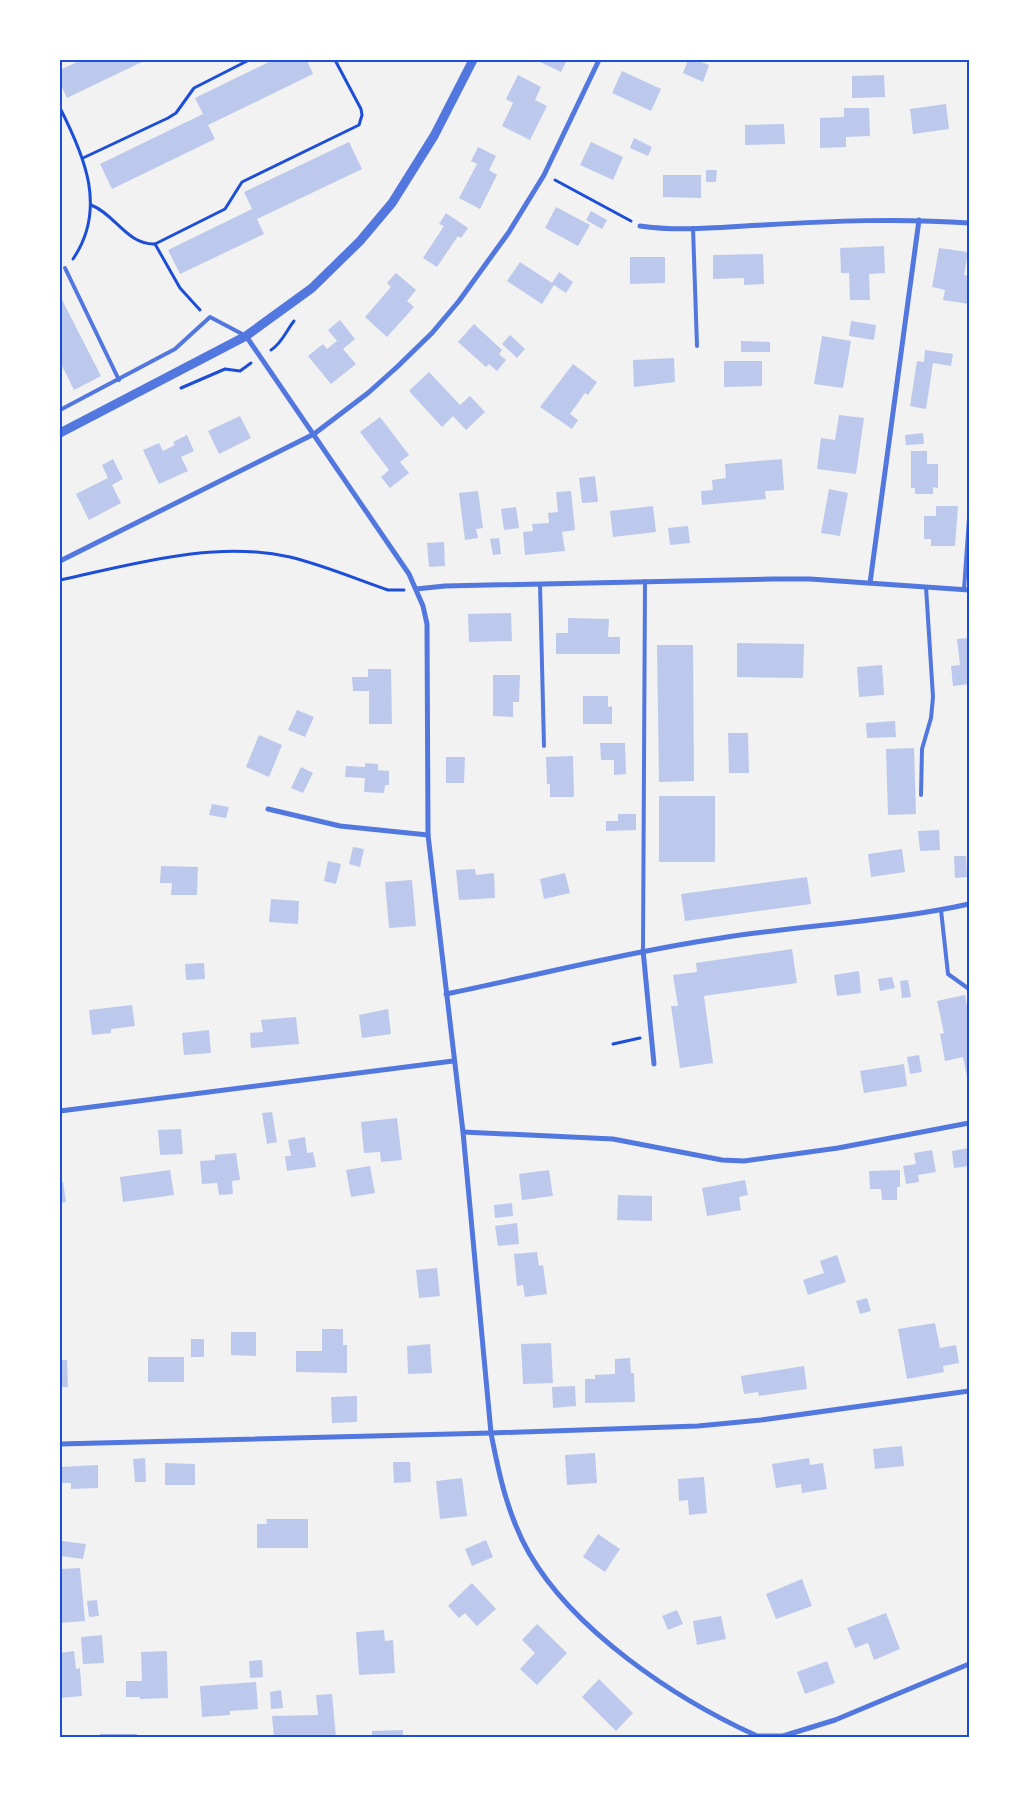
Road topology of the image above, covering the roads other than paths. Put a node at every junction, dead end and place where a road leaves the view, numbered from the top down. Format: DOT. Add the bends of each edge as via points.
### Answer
graph roads {
  1 [pos="473,60"];
  2 [pos="599,60"];
  3 [pos="919,220"];
  4 [pos="969,223"];
  5 [pos="640,226"];
  6 [pos="693,228"];
  7 [pos="65,268"];
  8 [pos="246,336"];
  9 [pos="697,346"];
  10 [pos="119,380"];
  11 [pos="60,410"];
  12 [pos="60,433"];
  13 [pos="314,434"];
  14 [pos="969,518"];
  15 [pos="60,561"];
  16 [pos="645,581"];
  17 [pos="870,582"];
  18 [pos="540,584"];
  19 [pos="926,587"];
  20 [pos="416,589"];
  21 [pos="967,590"];
  22 [pos="544,746"];
  23 [pos="921,795"];
  24 [pos="268,809"];
  25 [pos="428,835"];
  26 [pos="969,904"];
  27 [pos="941,910"];
  28 [pos="643,950"];
  29 [pos="969,989"];
  30 [pos="446,994"];
  31 [pos="453,1061"];
  32 [pos="654,1064"];
  33 [pos="60,1111"];
  34 [pos="969,1122"];
  35 [pos="463,1132"];
  36 [pos="969,1391"];
  37 [pos="491,1434"];
  38 [pos="60,1444"];
  39 [pos="969,1664"];
  40 [pos="753,1736"];
  41 [pos="101,1737"];
  42 [pos="136,1737"];
  1 -- 8 [label="street" via="420,160 376,222 312,288"];
  2 -- 13 [label="street" via="544,175 487,265 432,333 368,393"];
  3 -- 4 [label="street"];
  3 -- 6 [label="street"];
  3 -- 17 [label="street"];
  5 -- 6 [label="street"];
  6 -- 9 [label="lane"];
  7 -- 10 [label="lane"];
  8 -- 10 [label="lane" via="210,317 175,348"];
  8 -- 12 [label="street"];
  8 -- 13 [label="street"];
  10 -- 11 [label="lane"];
  13 -- 15 [label="street"];
  13 -- 20 [label="street"];
  14 -- 21 [label="lane"];
  16 -- 17 [label="street" via="782,579"];
  16 -- 18 [label="street"];
  16 -- 28 [label="lane"];
  17 -- 19 [label="street"];
  18 -- 20 [label="street"];
  18 -- 22 [label="lane"];
  19 -- 21 [label="street"];
  19 -- 23 [label="lane" via="933,697 922,749"];
  20 -- 25 [label="street" via="427,624"];
  24 -- 25 [label="street" via="340,826"];
  25 -- 30 [label="street"];
  26 -- 27 [label="street"];
  27 -- 28 [label="street"];
  27 -- 29 [label="lane" via="946,968 954,979"];
  28 -- 30 [label="street"];
  28 -- 32 [label="street"];
  30 -- 31 [label="street"];
  31 -- 33 [label="street"];
  31 -- 35 [label="street"];
  34 -- 35 [label="street" via="838,1148 744,1161 722,1160 614,1139"];
  35 -- 37 [label="street"];
  36 -- 37 [label="street" via="698,1426"];
  37 -- 38 [label="street"];
  37 -- 40 [label="street" via="500,1480 529,1553 572,1610 633,1662"];
  39 -- 40 [label="street" via="835,1720 783,1736"];
  41 -- 42 [label="street"];
}
